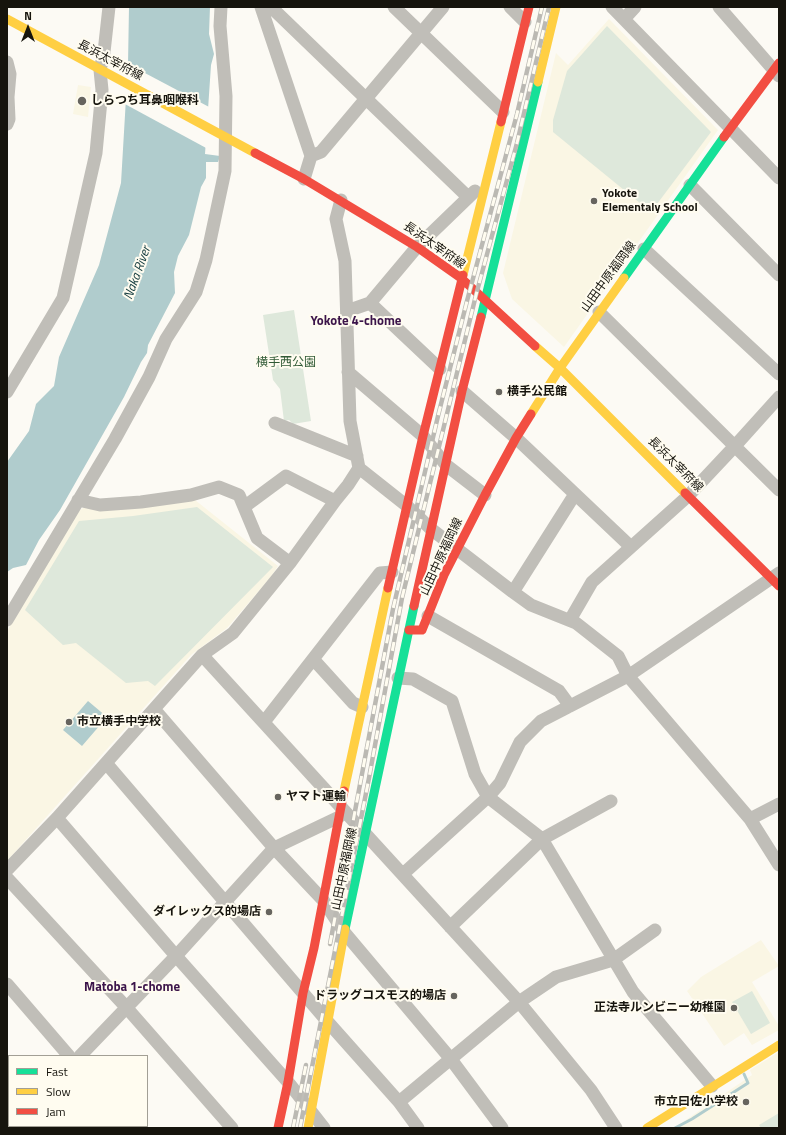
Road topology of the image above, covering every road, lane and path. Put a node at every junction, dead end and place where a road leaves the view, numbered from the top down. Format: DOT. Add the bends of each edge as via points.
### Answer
graph roads {
  1 [pos="108,7"];
  2 [pos="221,7"];
  3 [pos="261,7"];
  4 [pos="271,7"];
  5 [pos="394,7"];
  6 [pos="442,7"];
  7 [pos="510,7"];
  8 [pos="528,7"];
  9 [pos="556,7"];
  10 [pos="612,7"];
  11 [pos="635,7"];
  12 [pos="726,10"];
  13 [pos="7,19"];
  14 [pos="624,19"];
  15 [pos="525,22"];
  16 [pos="420,32"];
  17 [pos="7,62"];
  18 [pos="777,70"];
  19 [pos="104,72"];
  20 [pos="366,99"];
  21 [pos="503,112"];
  22 [pos="7,124"];
  23 [pos="730,128"];
  24 [pos="224,137"];
  25 [pos="311,156"];
  26 [pos="779,178"];
  27 [pos="304,179"];
  28 [pos="485,182"];
  29 [pos="690,185"];
  30 [pos="468,197"];
  31 [pos="341,200"];
  32 [pos="417,247"];
  33 [pos="644,249"];
  34 [pos="779,274"];
  35 [pos="461,278"];
  36 [pos="485,300"];
  37 [pos="370,303"];
  38 [pos="347,311"];
  39 [pos="599,312"];
  40 [pos="560,368"];
  41 [pos="440,369"];
  42 [pos="348,372"];
  43 [pos="779,374"];
  44 [pos="462,391"];
  45 [pos="7,392"];
  46 [pos="779,397"];
  47 [pos="275,423"];
  48 [pos="423,436"];
  49 [pos="516,438"];
  50 [pos="734,447"];
  51 [pos="358,462"];
  52 [pos="446,465"];
  53 [pos="779,490"];
  54 [pos="575,494"];
  55 [pos="485,495"];
  56 [pos="688,496"];
  57 [pos="78,500"];
  58 [pos="334,501"];
  59 [pos="407,506"];
  60 [pos="244,507"];
  61 [pos="431,529"];
  62 [pos="631,547"];
  63 [pos="457,549"];
  64 [pos="290,563"];
  65 [pos="392,572"];
  66 [pos="776,579"];
  67 [pos="513,592"];
  68 [pos="428,616"];
  69 [pos="7,620"];
  70 [pos="570,620"];
  71 [pos="409,630"];
  72 [pos="202,655"];
  73 [pos="314,660"];
  74 [pos="628,676"];
  75 [pos="398,678"];
  76 [pos="570,706"];
  77 [pos="362,707"];
  78 [pos="154,709"];
  79 [pos="264,722"];
  80 [pos="106,763"];
  81 [pos="488,798"];
  82 [pos="611,801"];
  83 [pos="779,804"];
  84 [pos="340,811"];
  85 [pos="57,818"];
  86 [pos="750,819"];
  87 [pos="365,833"];
  88 [pos="542,839"];
  89 [pos="274,848"];
  90 [pos="779,865"];
  91 [pos="7,870"];
  92 [pos="403,874"];
  93 [pos="7,878"];
  94 [pos="322,900"];
  95 [pos="225,902"];
  96 [pos="450,927"];
  97 [pos="655,930"];
  98 [pos="344,932"];
  99 [pos="176,956"];
  100 [pos="613,960"];
  101 [pos="7,984"];
  102 [pos="303,992"];
  103 [pos="519,1002"];
  104 [pos="126,1007"];
  105 [pos="327,1021"];
  106 [pos="779,1045"];
  107 [pos="68,1055"];
  108 [pos="81,1055"];
  109 [pos="450,1058"];
  110 [pos="288,1082"];
  111 [pos="712,1086"];
  112 [pos="399,1102"];
  113 [pos="311,1112"];
  114 [pos="232,1128"];
  115 [pos="278,1128"];
  116 [pos="308,1128"];
  117 [pos="324,1128"];
  118 [pos="418,1128"];
  119 [pos="502,1128"];
  120 [pos="616,1128"];
  121 [pos="647,1128"];
  1 -- 19 [label="street"];
  2 -- 24 [label="street" via="220,26 226,96"];
  3 -- 25 [label="street"];
  4 -- 20 [label="street"];
  5 -- 16 [label="street"];
  6 -- 16 [label="street"];
  7 -- 15 [label="street"];
  8 -- 15 [label="street"];
  9 -- 36 [label="street"];
  10 -- 14 [label="street"];
  11 -- 14 [label="street"];
  12 -- 18 [label="street"];
  13 -- 19 [label="street, 長浜太宰府線"];
  14 -- 23 [label="street"];
  15 -- 21 [label="street"];
  16 -- 20 [label="street"];
  16 -- 21 [label="street"];
  17 -- 22 [label="street" via="10,74"];
  18 -- 23 [label="street, 山田中原福岡線"];
  19 -- 24 [label="street, 長浜太宰府線"];
  19 -- 45 [label="street" via="96,152 63,298"];
  20 -- 25 [label="street" via="321,152"];
  20 -- 30 [label="street"];
  21 -- 28 [label="street"];
  23 -- 26 [label="street"];
  23 -- 29 [label="street, 山田中原福岡線"];
  24 -- 27 [label="street, 長浜太宰府線"];
  24 -- 57 [label="street" via="225,171 206,260 196,292 166,339 115,439"];
  25 -- 27 [label="street"];
  27 -- 31 [label="street, 長浜太宰府線"];
  28 -- 30 [label="street"];
  28 -- 35 [label="street"];
  29 -- 33 [label="street, 山田中原福岡線"];
  29 -- 34 [label="street"];
  30 -- 32 [label="street"];
  31 -- 32 [label="street, 長浜太宰府線"];
  31 -- 38 [label="street" via="336,219 345,261"];
  32 -- 35 [label="street, 長浜太宰府線"];
  32 -- 37 [label="street"];
  33 -- 39 [label="street, 山田中原福岡線"];
  33 -- 43 [label="street"];
  35 -- 36 [label="street, 長浜太宰府線"];
  35 -- 41 [label="street"];
  36 -- 40 [label="street, 長浜太宰府線"];
  36 -- 44 [label="street"];
  37 -- 38 [label="street"];
  37 -- 41 [label="street"];
  38 -- 42 [label="street"];
  39 -- 40 [label="street, 山田中原福岡線"];
  39 -- 50 [label="street"];
  40 -- 49 [label="street, 山田中原福岡線"];
  40 -- 56 [label="street, 長浜太宰府線"];
  41 -- 48 [label="street"];
  42 -- 48 [label="street"];
  42 -- 51 [label="street" via="350,421"];
  44 -- 49 [label="street"];
  44 -- 52 [label="street"];
  46 -- 50 [label="street"];
  47 -- 51 [label="street"];
  48 -- 52 [label="street"];
  48 -- 59 [label="street"];
  49 -- 54 [label="street"];
  49 -- 55 [label="street, 山田中原福岡線"];
  50 -- 53 [label="street"];
  50 -- 56 [label="street"];
  51 -- 58 [label="street" via="348,485"];
  51 -- 59 [label="street"];
  52 -- 55 [label="street"];
  52 -- 61 [label="street"];
  54 -- 62 [label="street"];
  54 -- 67 [label="street"];
  55 -- 63 [label="street, 山田中原福岡線"];
  56 -- 62 [label="street"];
  56 -- 66 [label="street, 長浜太宰府線"];
  57 -- 60 [label="street" via="100,505 141,502 190,495 219,487 239,495"];
  57 -- 69 [label="street"];
  58 -- 60 [label="street" via="286,476"];
  58 -- 64 [label="street"];
  59 -- 61 [label="street"];
  59 -- 65 [label="street"];
  60 -- 64 [label="street" via="257,538"];
  61 -- 63 [label="street"];
  61 -- 71 [label="street"];
  62 -- 70 [label="street" via="592,582"];
  63 -- 67 [label="street"];
  63 -- 68 [label="street, 山田中原福岡線"];
  64 -- 72 [label="street" via="233,633"];
  65 -- 73 [label="street" via="380,573"];
  65 -- 77 [label="street"];
  66 -- 74 [label="street"];
  67 -- 70 [label="street" via="531,605"];
  68 -- 71 [label="street, 山田中原福岡線" via="422,630"];
  68 -- 76 [label="street" via="559,690"];
  70 -- 74 [label="street" via="618,656"];
  71 -- 75 [label="street, 山田中原福岡線"];
  72 -- 78 [label="street"];
  72 -- 79 [label="street"];
  73 -- 77 [label="street" via="353,703"];
  73 -- 79 [label="street"];
  74 -- 76 [label="street"];
  74 -- 86 [label="street"];
  75 -- 81 [label="street" via="413,679 452,701 475,774"];
  75 -- 87 [label="street, 山田中原福岡線"];
  76 -- 81 [label="street" via="541,721 520,742 500,783"];
  77 -- 84 [label="street"];
  78 -- 80 [label="street"];
  78 -- 89 [label="street"];
  79 -- 84 [label="street"];
  80 -- 85 [label="street"];
  80 -- 95 [label="street"];
  81 -- 88 [label="street"];
  81 -- 92 [label="street"];
  82 -- 88 [label="street"];
  83 -- 86 [label="street"];
  84 -- 87 [label="street"];
  84 -- 89 [label="street"];
  84 -- 94 [label="street"];
  85 -- 91 [label="street"];
  85 -- 99 [label="street"];
  86 -- 90 [label="street"];
  87 -- 92 [label="street"];
  87 -- 98 [label="street, 山田中原福岡線"];
  88 -- 96 [label="street"];
  88 -- 100 [label="street"];
  89 -- 94 [label="street"];
  89 -- 95 [label="street"];
  92 -- 96 [label="street"];
  93 -- 104 [label="street"];
  94 -- 98 [label="street"];
  94 -- 102 [label="street"];
  95 -- 99 [label="street"];
  95 -- 102 [label="street"];
  96 -- 103 [label="street"];
  97 -- 100 [label="street"];
  98 -- 105 [label="street, 山田中原福岡線"];
  98 -- 109 [label="street"];
  99 -- 104 [label="street"];
  99 -- 110 [label="street"];
  100 -- 103 [label="street" via="556,977"];
  100 -- 111 [label="street" via="633,992"];
  101 -- 107 [label="street"];
  102 -- 105 [label="street"];
  102 -- 110 [label="street"];
  103 -- 109 [label="street"];
  103 -- 120 [label="street" via="591,1090"];
  104 -- 108 [label="street"];
  104 -- 114 [label="street"];
  105 -- 112 [label="street"];
  105 -- 113 [label="street, 山田中原福岡線"];
  106 -- 111 [label="street"];
  109 -- 112 [label="street"];
  109 -- 119 [label="street"];
  110 -- 113 [label="street"];
  110 -- 115 [label="street"];
  111 -- 121 [label="street"];
  112 -- 118 [label="street"];
  113 -- 116 [label="street, 山田中原福岡線"];
  113 -- 117 [label="street"];
}
